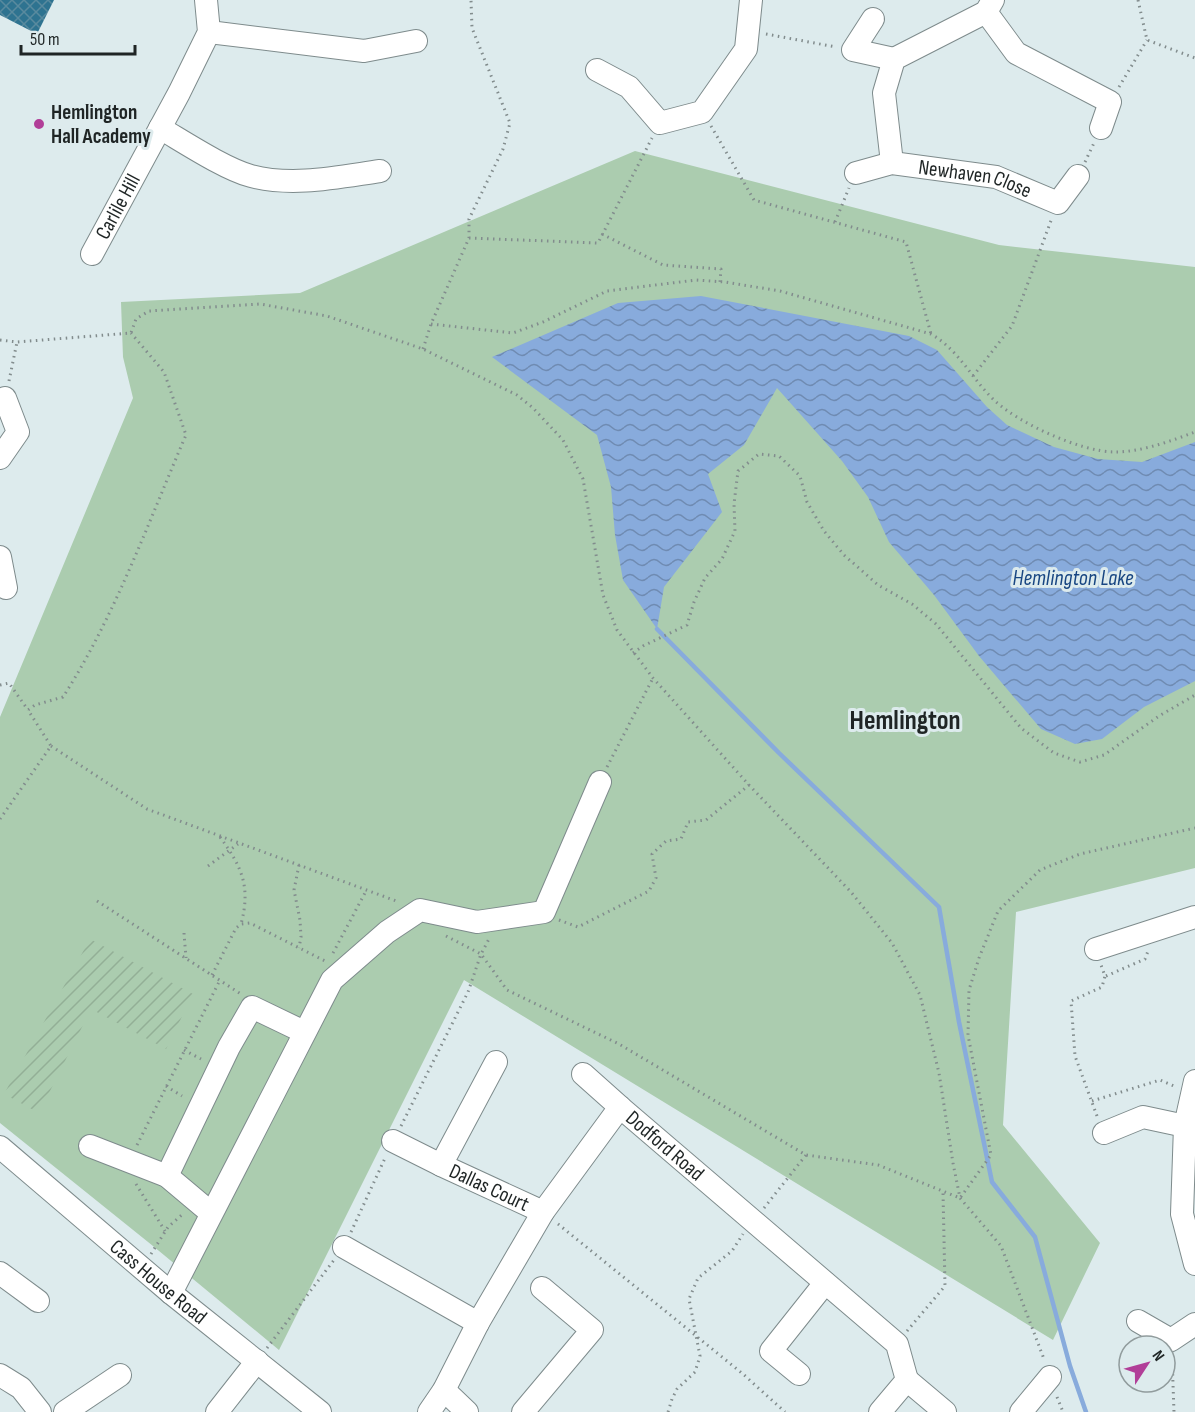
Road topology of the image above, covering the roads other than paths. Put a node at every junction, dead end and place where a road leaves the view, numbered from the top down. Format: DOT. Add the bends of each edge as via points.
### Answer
graph roads {
  1 [pos="206,0"];
  2 [pos="751,0"];
  3 [pos="990,6"];
  4 [pos="873,19"];
  5 [pos="209,32"];
  6 [pos="416,41"];
  7 [pos="894,59"];
  8 [pos="597,70"];
  9 [pos="160,128"];
  10 [pos="1101,128"];
  11 [pos="892,163"];
  12 [pos="380,171"];
  13 [pos="856,173"];
  14 [pos="1078,176"];
  15 [pos="92,254"];
  16 [pos="5,398"];
  17 [pos="0,457"];
  18 [pos="0,557"];
  19 [pos="6,588"];
  20 [pos="600,782"];
  21 [pos="1195,917"];
  22 [pos="1096,949"];
  23 [pos="304,1032"];
  24 [pos="496,1062"];
  25 [pos="583,1074"];
  26 [pos="1193,1087"];
  27 [pos="620,1107"];
  28 [pos="1185,1126"];
  29 [pos="1104,1133"];
  30 [pos="393,1141"];
  31 [pos="90,1146"];
  32 [pos="0,1147"];
  33 [pos="441,1165"];
  34 [pos="167,1176"];
  35 [pos="543,1212"];
  36 [pos="211,1213"];
  37 [pos="1189,1213"];
  38 [pos="344,1247"];
  39 [pos="1195,1264"];
  40 [pos="0,1273"];
  41 [pos="825,1283"];
  42 [pos="542,1288"];
  43 [pos="171,1293"];
  44 [pos="39,1301"];
  45 [pos="1138,1321"];
  46 [pos="478,1323"];
  47 [pos="1195,1324"];
  48 [pos="257,1361"];
  49 [pos="799,1374"];
  50 [pos="0,1375"];
  51 [pos="120,1375"];
  52 [pos="1050,1377"];
  53 [pos="907,1380"];
  54 [pos="444,1390"];
  55 [pos="40,1412"];
  56 [pos="65,1412"];
  57 [pos="216,1412"];
  58 [pos="320,1412"];
  59 [pos="429,1412"];
  60 [pos="467,1412"];
  61 [pos="523,1412"];
  62 [pos="880,1412"];
  63 [pos="945,1412"];
  64 [pos="1021,1412"];
  1 -- 5 [label="street"];
  2 -- 8 [label="street" via="746,49 702,112 660,123 629,87"];
  3 -- 7 [label="street"];
  3 -- 10 [label="street" via="1016,53 1110,102"];
  4 -- 7 [label="street" via="853,50"];
  5 -- 6 [label="street" via="364,51"];
  5 -- 9 [label="street, Carlile Hill"];
  7 -- 11 [label="street" via="884,93"];
  9 -- 12 [label="street" via="249,176 287,182"];
  9 -- 15 [label="street, Carlile Hill"];
  11 -- 13 [label="street, Newhaven Close"];
  11 -- 14 [label="street, Newhaven Close" via="996,177 1058,203"];
  16 -- 17 [label="street" via="18,432"];
  18 -- 19 [label="street"];
  20 -- 23 [label="street" via="544,912 477,922 420,910 387,932 332,980"];
  21 -- 22 [label="street"];
  23 -- 34 [label="street" via="252,1006"];
  23 -- 36 [label="street"];
  24 -- 33 [label="street, Dallas Court"];
  25 -- 27 [label="street"];
  26 -- 28 [label="street"];
  27 -- 35 [label="street, Dodford Road"];
  27 -- 41 [label="street, Dodford Road"];
  28 -- 29 [label="street" via="1143,1117"];
  28 -- 37 [label="street"];
  30 -- 33 [label="street"];
  31 -- 34 [label="street"];
  32 -- 43 [label="street, Cass House Road"];
  33 -- 35 [label="street, Dallas Court"];
  34 -- 36 [label="street"];
  35 -- 46 [label="street, Dodford Road"];
  36 -- 43 [label="street"];
  37 -- 39 [label="street"];
  38 -- 46 [label="street"];
  40 -- 44 [label="street"];
  41 -- 49 [label="street" via="771,1351"];
  41 -- 53 [label="street, Dodford Road" via="897,1344"];
  42 -- 61 [label="street" via="592,1330"];
  43 -- 48 [label="street, Cass House Road"];
  45 -- 47 [label="street" via="1171,1340"];
  46 -- 54 [label="street, Dodford Road"];
  48 -- 57 [label="street"];
  48 -- 58 [label="street, Cass House Road"];
  50 -- 55 [label="street" via="21,1388"];
  51 -- 56 [label="street"];
  52 -- 64 [label="street"];
  53 -- 62 [label="street"];
  53 -- 63 [label="street"];
  54 -- 59 [label="street, Dodford Road"];
  54 -- 60 [label="street"];
}
